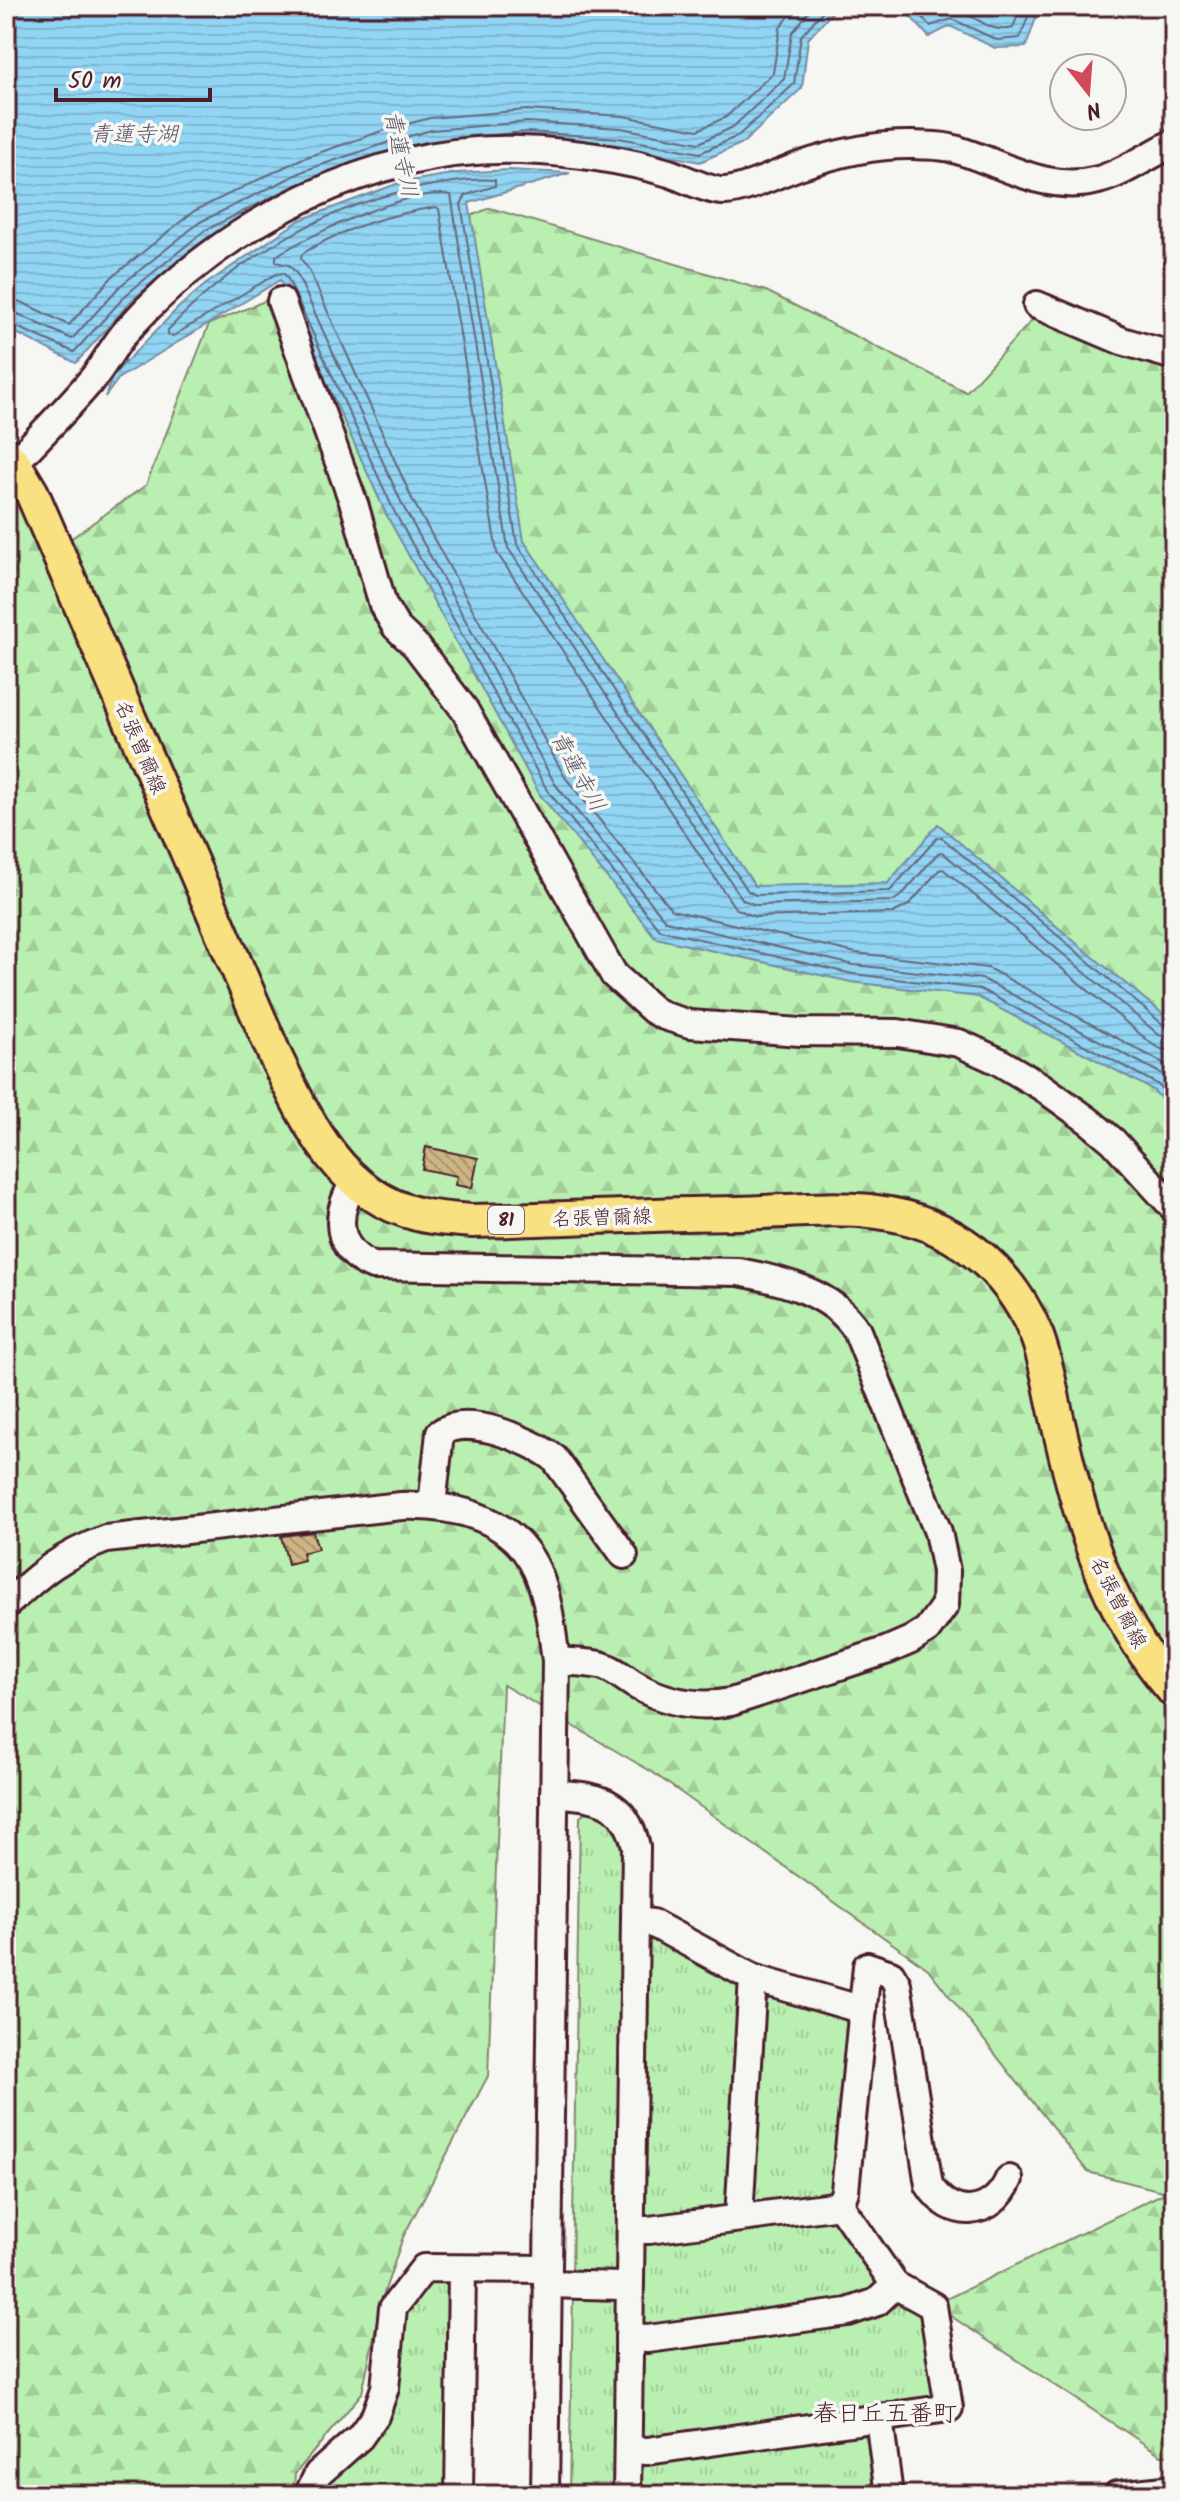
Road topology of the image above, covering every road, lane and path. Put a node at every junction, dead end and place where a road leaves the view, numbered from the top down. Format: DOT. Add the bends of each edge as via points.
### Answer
graph roads {
  1 [pos="1174,143"];
  2 [pos="281,301"];
  3 [pos="1037,305"];
  4 [pos="1174,356"];
  5 [pos="10,460"];
  6 [pos="354,1183"];
  7 [pos="1174,1208"];
  8 [pos="432,1505"];
  9 [pos="624,1555"];
  10 [pos="6,1605"];
  11 [pos="556,1661"];
  12 [pos="1174,1691"];
  13 [pos="554,1794"];
  14 [pos="635,1921"];
  15 [pos="753,1978"];
  16 [pos="863,2010"];
  17 [pos="1009,2179"];
  18 [pos="840,2205"];
  19 [pos="739,2218"];
  20 [pos="631,2230"];
  21 [pos="462,2269"];
  22 [pos="547,2276"];
  23 [pos="895,2285"];
  24 [pos="621,2286"];
  25 [pos="629,2338"];
  26 [pos="879,2418"];
  27 [pos="628,2450"];
  28 [pos="1174,2489"];
  29 [pos="308,2495"];
  30 [pos="459,2495"];
  31 [pos="545,2495"];
  32 [pos="627,2495"];
  33 [pos="889,2495"];
  34 [pos="1117,2495"];
  1 -- 5 [label="street" via="1099,180 1063,184 952,148 911,145 800,165 724,192 590,156 519,150 427,158 362,175 306,198 232,239 154,302 97,373"];
  2 -- 7 [label="street" via="355,507 383,605 464,709 614,975 653,1010 690,1024 898,1033 959,1043 1042,1087 1089,1121"];
  3 -- 4 [label="street" via="1122,341"];
  5 -- 6 [label="main road, 名張曽爾線 / 81" via="32,493 277,1060 303,1114"];
  6 -- 11 [label="street" via="341,1216 342,1234 359,1261 373,1266 739,1272 781,1281 824,1300 839,1308 857,1331 943,1550 947,1591 933,1624 888,1650 713,1705 658,1696 600,1665"];
  6 -- 12 [label="main road, 名張曽爾線 / 81" via="392,1206 444,1219 874,1211 915,1220 960,1241 1000,1273 1027,1314 1046,1365 1070,1475 1097,1563 1141,1648"];
  8 -- 9 [label="street" via="440,1433 454,1427 503,1433 554,1458"];
  8 -- 10 [label="street" via="106,1539 61,1558"];
  8 -- 11 [label="street" via="488,1521 524,1549 545,1593"];
  11 -- 13 [label="street"];
  13 -- 14 [label="street" via="600,1799 629,1827 636,1847"];
  13 -- 22 [label="street"];
  14 -- 15 [label="street" via="652,1923"];
  14 -- 20 [label="street"];
  15 -- 16 [label="street"];
  15 -- 19 [label="street"];
  16 -- 17 [label="street" via="867,1966 891,1974 934,2193 954,2208 977,2209 1000,2196"];
  16 -- 18 [label="street"];
  18 -- 19 [label="street"];
  18 -- 23 [label="street"];
  19 -- 20 [label="street"];
  20 -- 25 [label="street"];
  21 -- 22 [label="street"];
  21 -- 29 [label="street" via="424,2268 393,2308 385,2388 375,2416 360,2437 318,2474"];
  21 -- 30 [label="street"];
  22 -- 24 [label="street"];
  22 -- 31 [label="street"];
  23 -- 25 [label="street" via="877,2302 848,2312"];
  23 -- 26 [label="street" via="933,2306 949,2408"];
  25 -- 27 [label="street"];
  26 -- 27 [label="street"];
  26 -- 33 [label="street"];
  27 -- 32 [label="street"];
  28 -- 34 [label="street"];
}
